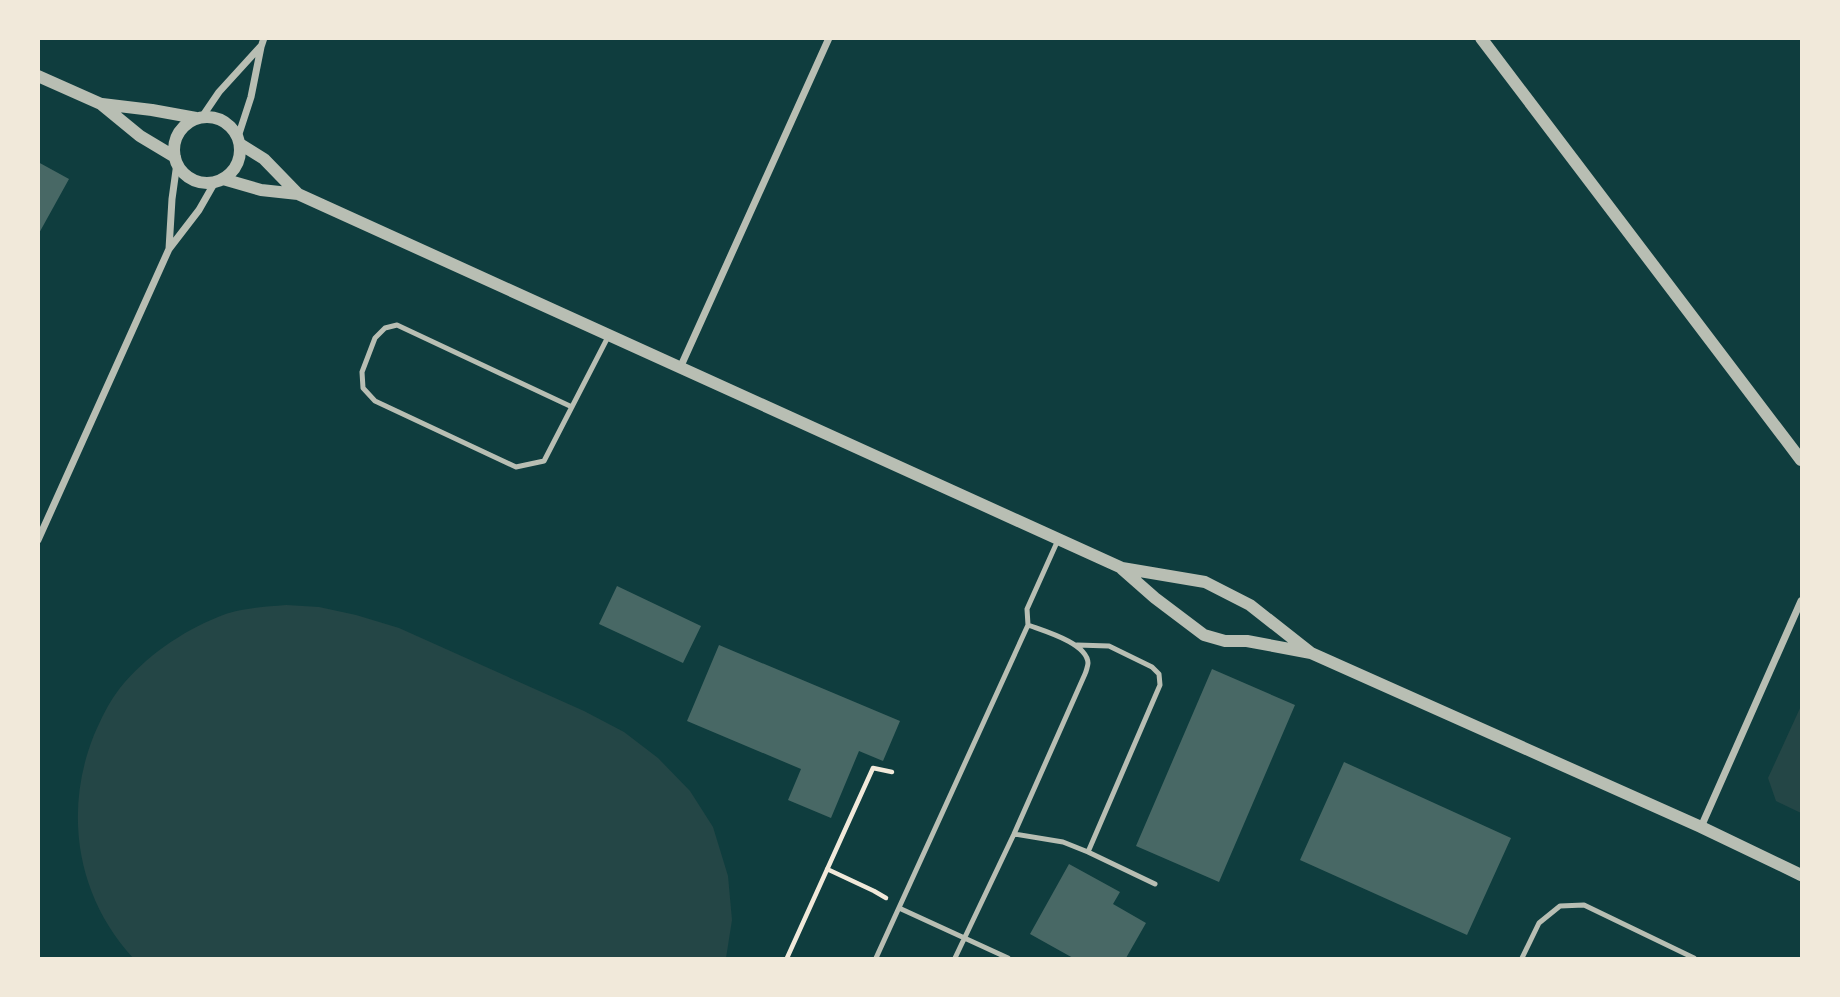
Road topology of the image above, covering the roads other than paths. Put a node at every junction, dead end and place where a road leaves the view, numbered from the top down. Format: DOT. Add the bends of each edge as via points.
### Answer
graph roads {
  1 [pos="264,38"];
  2 [pos="829,38"];
  3 [pos="1481,38"];
  4 [pos="261,47"];
  5 [pos="38,76"];
  6 [pos="101,104"];
  7 [pos="199,118"];
  8 [pos="239,141"];
  9 [pos="176,160"];
  10 [pos="219,180"];
  11 [pos="298,194"];
  12 [pos="169,249"];
  13 [pos="609,335"];
  14 [pos="680,368"];
  15 [pos="572,407"];
  16 [pos="1801,460"];
  17 [pos="38,540"];
  18 [pos="1058,540"];
  19 [pos="1122,569"];
  20 [pos="1801,601"];
  21 [pos="1028,625"];
  22 [pos="1077,645"];
  23 [pos="1311,653"];
  24 [pos="1701,827"];
  25 [pos="1014,834"];
  26 [pos="1088,852"];
  27 [pos="1801,875"];
  28 [pos="1155,884"];
  29 [pos="899,908"];
  30 [pos="964,938"];
  31 [pos="876,958"];
  32 [pos="955,958"];
  33 [pos="1008,958"];
  34 [pos="1522,958"];
  35 [pos="1694,958"];
  1 -- 4 [label="street"];
  2 -- 14 [label="street"];
  3 -- 16 [label="street"];
  4 -- 7 [label="street"];
  4 -- 8 [label="street"];
  5 -- 6 [label="street"];
  6 -- 7 [label="street"];
  6 -- 9 [label="street"];
  7 -- 8 [label="street" via="223,121"];
  7 -- 9 [label="street" via="176,138"];
  8 -- 10 [label="street" via="237,164"];
  8 -- 11 [label="street"];
  9 -- 10 [label="street" via="188,177"];
  9 -- 12 [label="street"];
  10 -- 11 [label="street"];
  10 -- 12 [label="street"];
  11 -- 13 [label="street"];
  12 -- 17 [label="street"];
  13 -- 14 [label="street"];
  13 -- 15 [label="lane"];
  14 -- 18 [label="street"];
  15 -- 15 [label="lane" via="544,461 516,467 375,401 363,388 362,372 375,338 385,328 397,325"];
  18 -- 19 [label="street"];
  18 -- 21 [label="lane" via="1027,609"];
  19 -- 23 [label="street" via="1205,582 1250,605"];
  19 -- 23 [label="street" via="1204,635"];
  20 -- 24 [label="street"];
  21 -- 22 [label="lane"];
  21 -- 29 [label="lane"];
  22 -- 25 [label="lane" via="1088,663 1085,674"];
  22 -- 26 [label="lane" via="1109,646 1152,667 1159,674 1160,685"];
  23 -- 24 [label="street"];
  24 -- 27 [label="street"];
  25 -- 26 [label="lane" via="1063,842"];
  25 -- 30 [label="lane"];
  26 -- 28 [label="lane"];
  29 -- 30 [label="lane"];
  29 -- 31 [label="lane"];
  30 -- 32 [label="lane"];
  30 -- 33 [label="lane"];
  34 -- 35 [label="lane" via="1539,923 1560,906 1584,905"];
}
